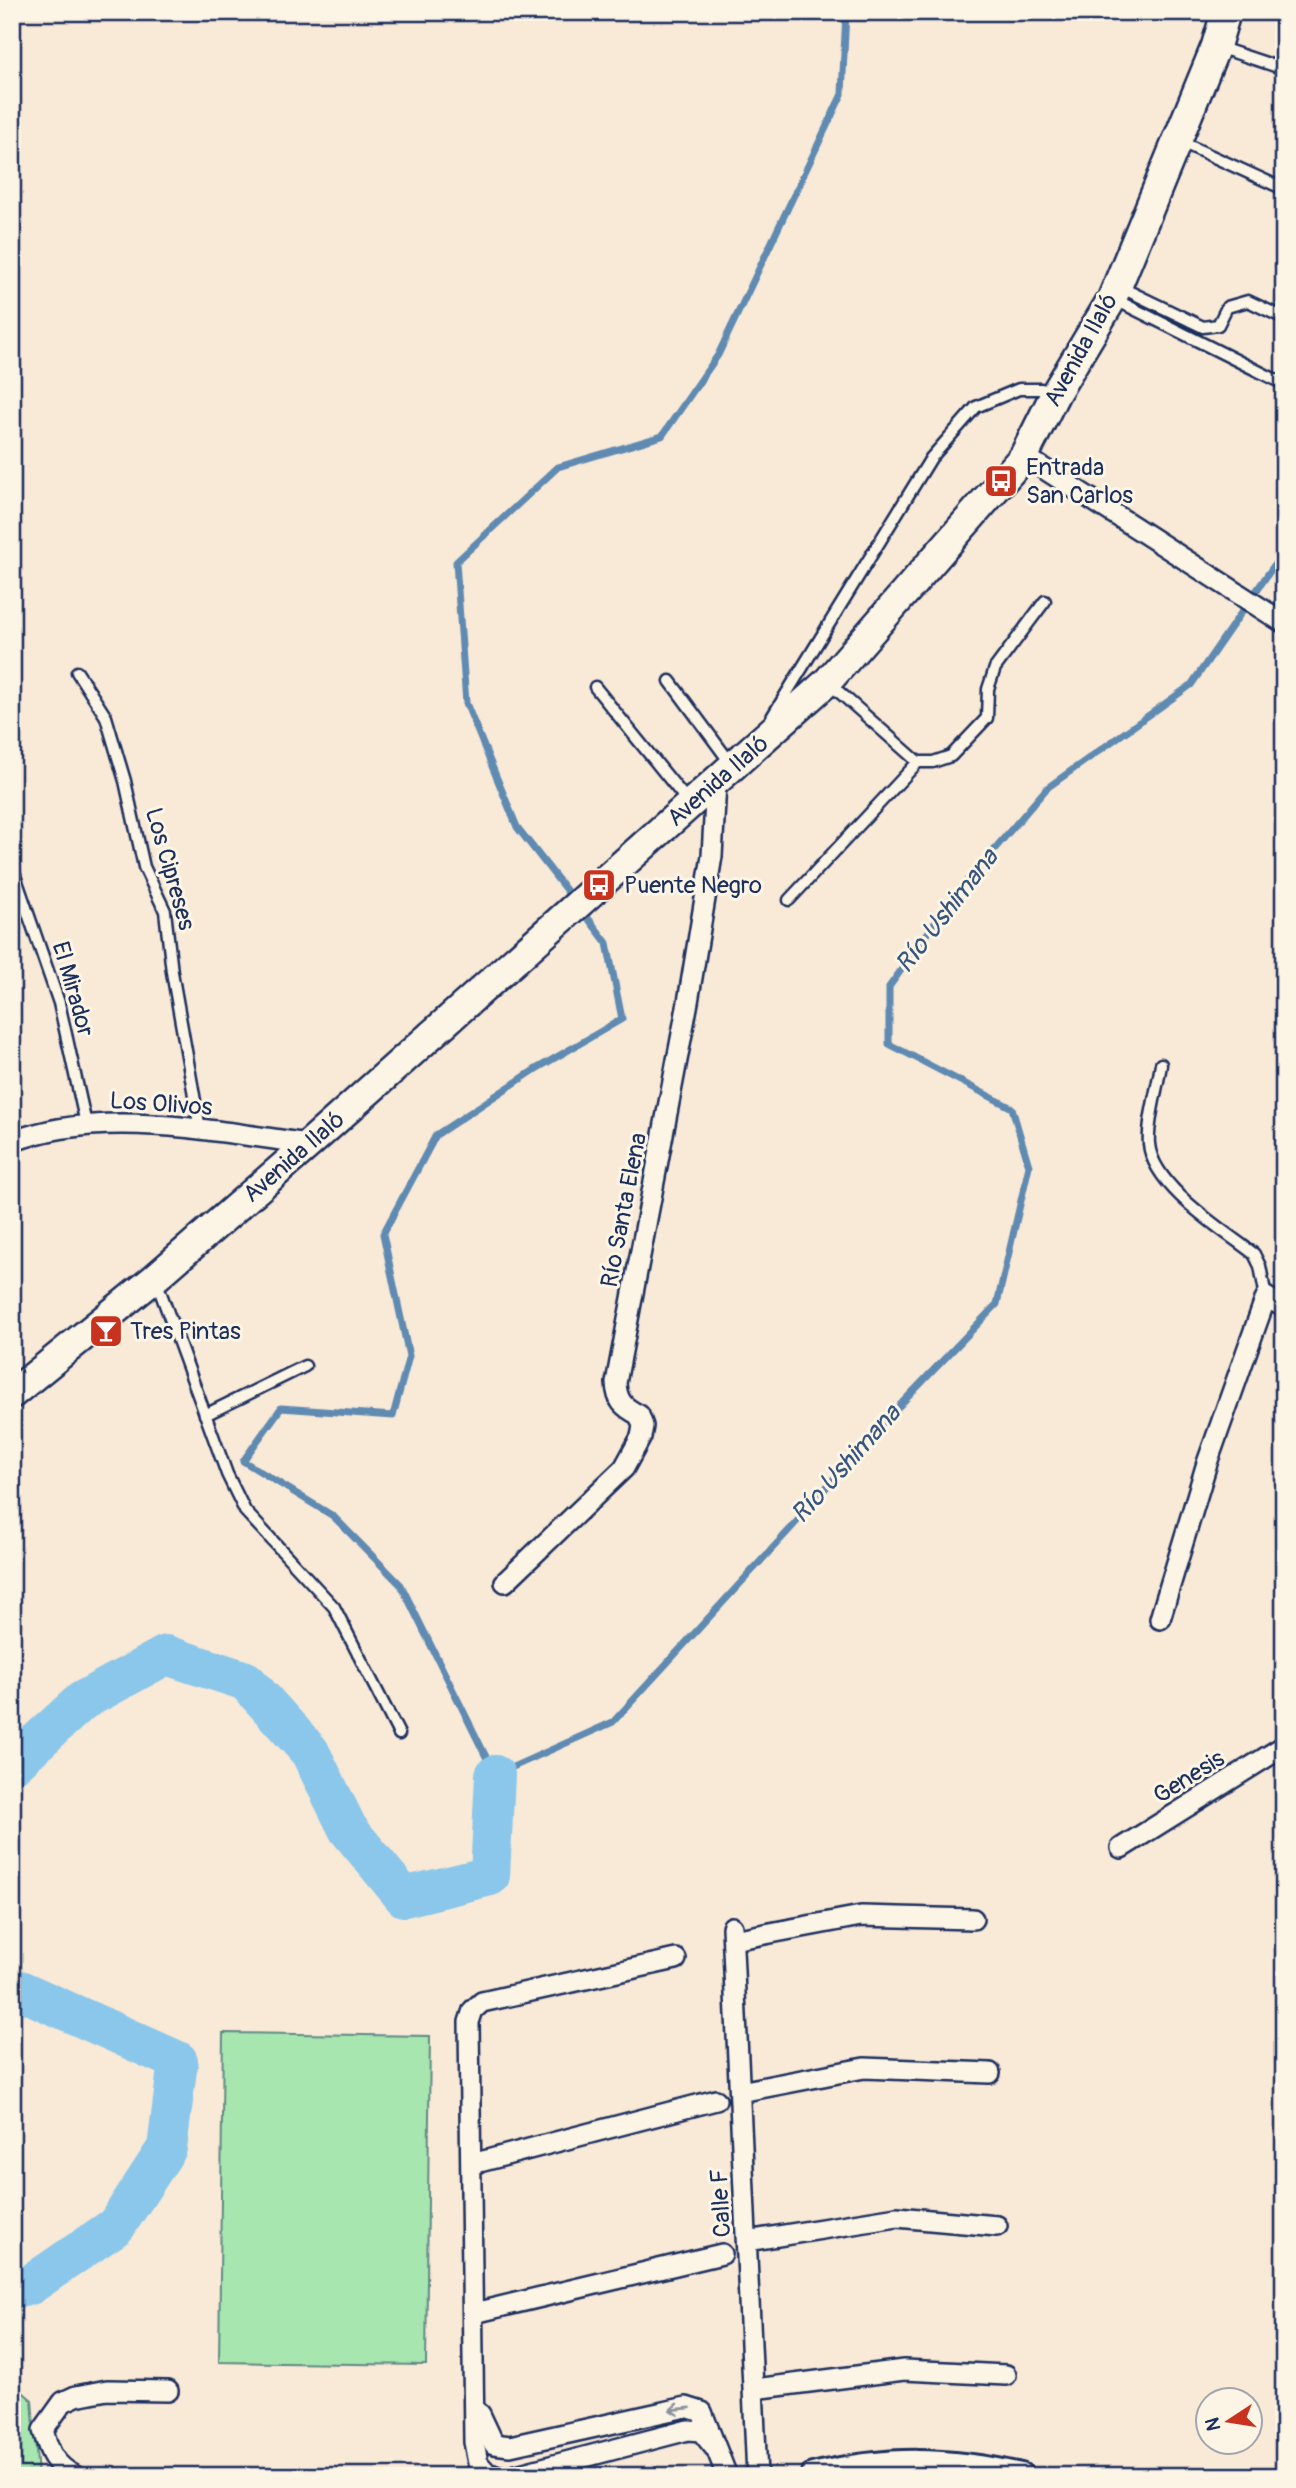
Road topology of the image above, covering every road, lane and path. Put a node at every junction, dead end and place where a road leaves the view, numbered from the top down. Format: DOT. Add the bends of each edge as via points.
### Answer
graph roads {
  1 [pos="1226,12"];
  2 [pos="1216,46"];
  3 [pos="1284,69"];
  4 [pos="1177,141"];
  5 [pos="1284,189"];
  6 [pos="1115,292"];
  7 [pos="1284,318"];
  8 [pos="1284,384"];
  9 [pos="1055,394"];
  10 [pos="1024,456"];
  11 [pos="1045,601"];
  12 [pos="1284,623"];
  13 [pos="77,672"];
  14 [pos="670,681"];
  15 [pos="827,682"];
  16 [pos="595,687"];
  17 [pos="919,762"];
  18 [pos="733,768"];
  19 [pos="691,805"];
  20 [pos="12,867"];
  21 [pos="789,901"];
  22 [pos="1161,1064"];
  23 [pos="86,1124"];
  24 [pos="200,1129"];
  25 [pos="12,1142"];
  26 [pos="309,1144"];
  27 [pos="155,1278"];
  28 [pos="1266,1297"];
  29 [pos="1284,1307"];
  30 [pos="305,1366"];
  31 [pos="12,1394"];
  32 [pos="205,1415"];
  33 [pos="505,1582"];
  34 [pos="1160,1619"];
  35 [pos="399,1734"];
  36 [pos="1284,1746"];
  37 [pos="1121,1848"];
  38 [pos="973,1919"];
  39 [pos="676,1959"];
  40 [pos="990,2073"];
  41 [pos="740,2092"];
  42 [pos="716,2100"];
  43 [pos="472,2164"];
  44 [pos="997,2226"];
  45 [pos="747,2241"];
  46 [pos="722,2254"];
  47 [pos="474,2313"];
  48 [pos="1006,2375"];
  49 [pos="754,2389"];
  50 [pos="168,2392"];
  51 [pos="475,2400"];
  52 [pos="719,2453"];
  53 [pos="75,2476"];
  54 [pos="500,2476"];
  55 [pos="512,2476"];
  56 [pos="727,2476"];
  57 [pos="757,2476"];
  58 [pos="813,2476"];
  59 [pos="1021,2476"];
  1 -- 2 [label="main road, Avenida Ilaló"];
  2 -- 3 [label="lane"];
  2 -- 4 [label="main road, Avenida Ilaló"];
  4 -- 5 [label="lane"];
  4 -- 6 [label="main road, Avenida Ilaló"];
  6 -- 7 [label="lane" via="1203,327 1219,325 1227,307 1248,301"];
  6 -- 8 [label="lane"];
  6 -- 9 [label="main road, Avenida Ilaló"];
  9 -- 10 [label="main road, Avenida Ilaló"];
  9 -- 18 [label="lane" via="1019,389 976,407 931,458"];
  10 -- 12 [label="street"];
  10 -- 15 [label="main road, Avenida Ilaló"];
  11 -- 17 [label="lane" via="995,668 988,689 987,718 951,756"];
  13 -- 24 [label="lane, Los Cipreses" via="106,718 144,867 165,911"];
  14 -- 18 [label="lane"];
  15 -- 17 [label="lane"];
  15 -- 18 [label="main road, Avenida Ilaló"];
  16 -- 19 [label="lane"];
  17 -- 21 [label="lane"];
  18 -- 19 [label="main road, Avenida Ilaló"];
  18 -- 33 [label="street, Río Santa Elena" via="712,856 616,1383 617,1397 639,1415 641,1437 624,1468"];
  19 -- 26 [label="main road, Avenida Ilaló"];
  20 -- 23 [label="lane, El Mirador" via="59,1003"];
  22 -- 28 [label="lane" via="1149,1143 1154,1162 1166,1182 1254,1254"];
  23 -- 24 [label="street, Los Olivos"];
  23 -- 25 [label="street, Los Olivos"];
  24 -- 26 [label="street, Los Olivos"];
  26 -- 27 [label="main road, Avenida Ilaló"];
  27 -- 31 [label="main road, Avenida Ilaló"];
  27 -- 32 [label="lane"];
  28 -- 29 [label="street"];
  28 -- 34 [label="street" via="1207,1463"];
  30 -- 32 [label="lane"];
  32 -- 35 [label="lane" via="245,1511 334,1608"];
  36 -- 37 [label="street, Genesis"];
  38 -- 41 [label="street, Calle F" via="861,1916 733,1934"];
  39 -- 43 [label="street" via="482,2002 473,2010 469,2022"];
  40 -- 41 [label="street" via="864,2068"];
  41 -- 45 [label="street, Calle F"];
  42 -- 43 [label="street"];
  43 -- 47 [label="street"];
  44 -- 45 [label="street" via="897,2217"];
  45 -- 49 [label="street, Calle F"];
  46 -- 47 [label="street"];
  47 -- 51 [label="street"];
  48 -- 49 [label="street" via="904,2370"];
  49 -- 57 [label="street, Calle F"];
  50 -- 53 [label="street" via="107,2390 63,2402 43,2430 50,2454"];
  52 -- 51 [label="street, one-way" via="702,2412 686,2406 510,2446 494,2444"];
  51 -- 54 [label="street" via="478,2463 488,2474"];
  52 -- 55 [label="street" via="701,2431 688,2430"];
  52 -- 56 [label="street"];
  58 -- 59 [label="street" via="909,2461"];
}
